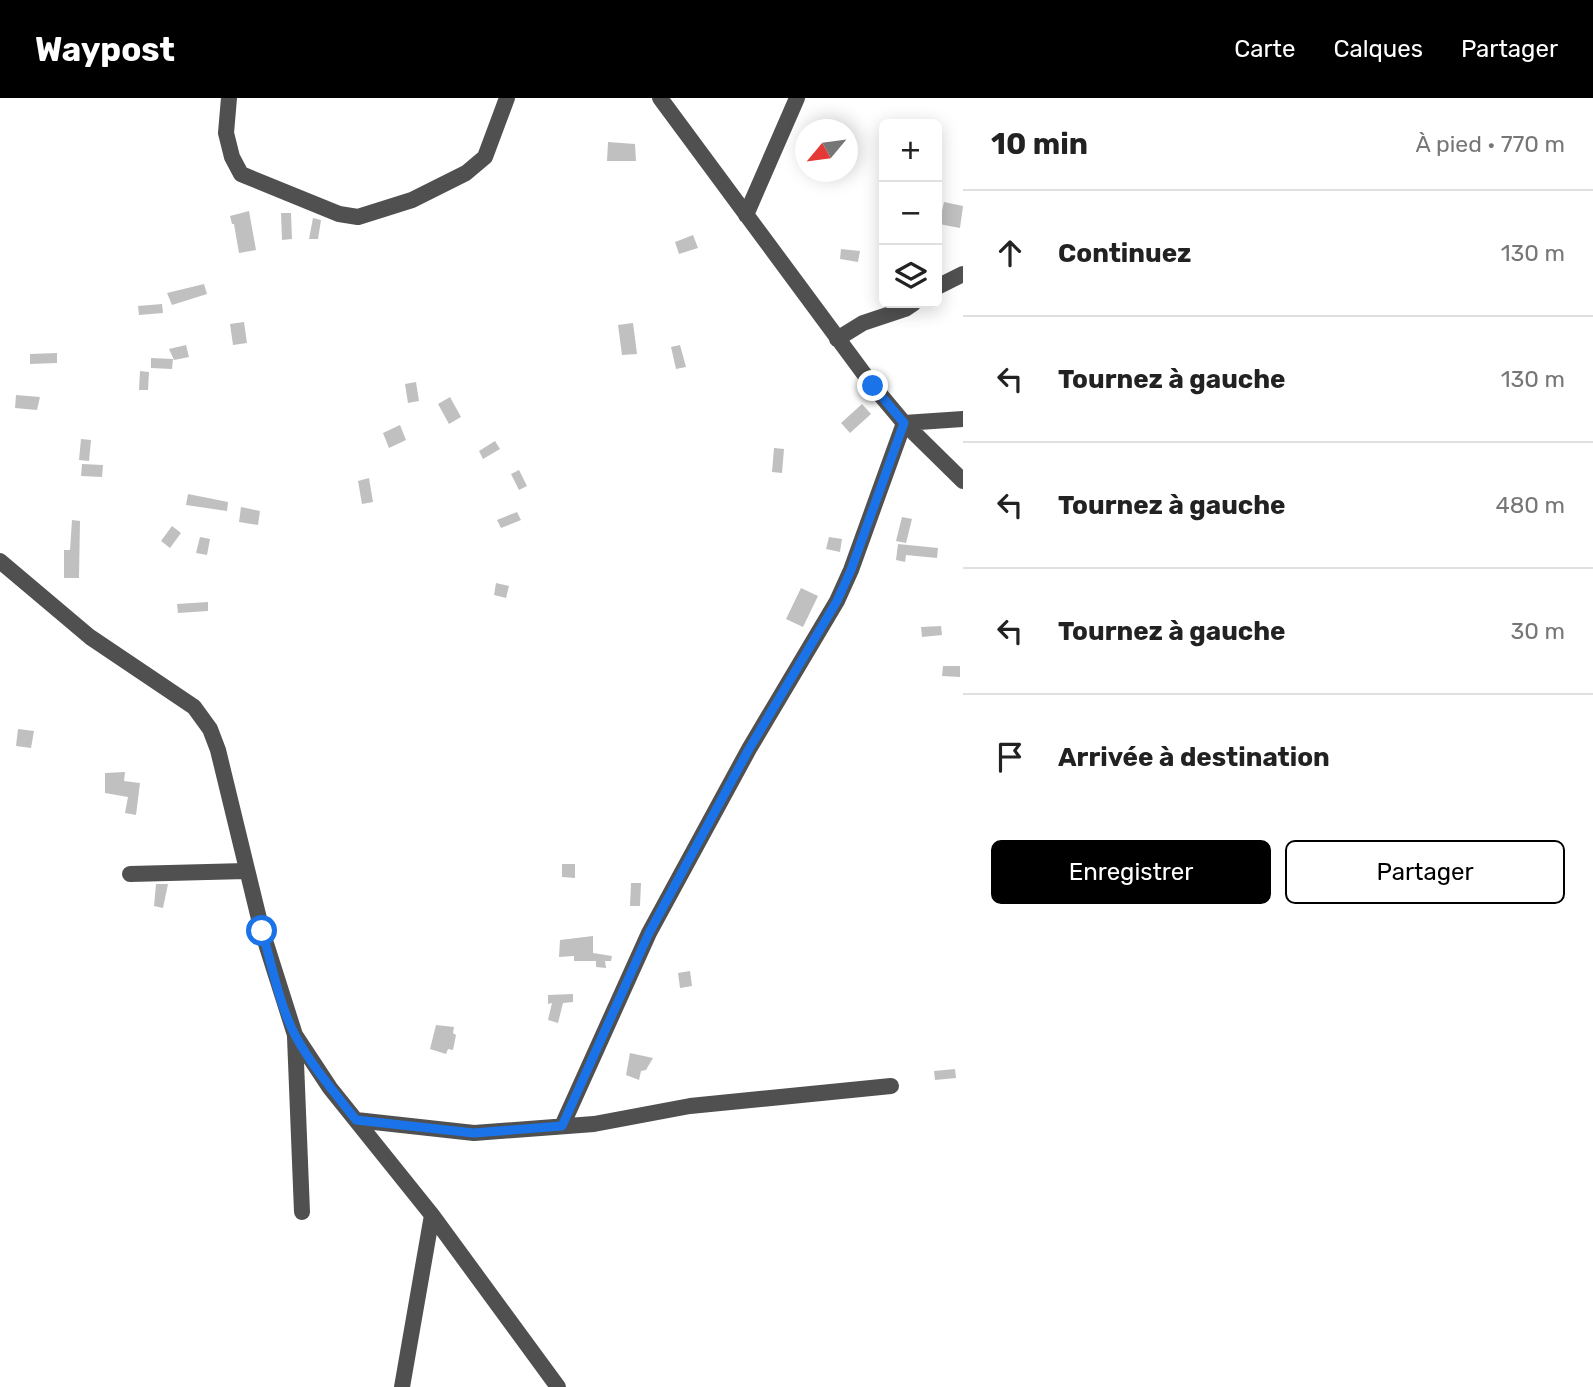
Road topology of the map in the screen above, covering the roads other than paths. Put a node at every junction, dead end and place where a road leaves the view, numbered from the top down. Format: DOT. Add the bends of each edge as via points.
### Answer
graph roads {
  1 [pos="229,98"];
  2 [pos="507,98"];
  3 [pos="660,98"];
  4 [pos="797,98"];
  5 [pos="746,215"];
  6 [pos="963,274"];
  7 [pos="942,284"];
  8 [pos="906,308"];
  9 [pos="837,339"];
  10 [pos="963,419"];
  11 [pos="904,423"];
  12 [pos="963,481"];
  13 [pos="0,561"];
  14 [pos="246,871"];
  15 [pos="130,874"];
  16 [pos="295,1035"];
  17 [pos="891,1086"];
  18 [pos="356,1120"];
  19 [pos="562,1126"];
  20 [pos="302,1212"];
  21 [pos="432,1215"];
  22 [pos="402,1387"];
  23 [pos="558,1387"];
  1 -- 2 [label="street" via="226,133 241,174 338,214 358,217 412,200 466,173 485,157"];
  3 -- 5 [label="street"];
  4 -- 5 [label="street"];
  5 -- 9 [label="street"];
  6 -- 7 [label="street"];
  8 -- 9 [label="street" via="863,323"];
  9 -- 11 [label="street"];
  10 -- 11 [label="street"];
  11 -- 12 [label="street"];
  11 -- 19 [label="street" via="837,601 749,749 649,933"];
  13 -- 14 [label="street" via="90,637 194,707 218,750"];
  14 -- 15 [label="street"];
  14 -- 16 [label="street"];
  16 -- 18 [label="street"];
  16 -- 20 [label="street"];
  17 -- 19 [label="street" via="690,1106"];
  18 -- 19 [label="street" via="474,1133"];
  18 -- 21 [label="street"];
  21 -- 22 [label="street"];
  21 -- 23 [label="street"];
}
